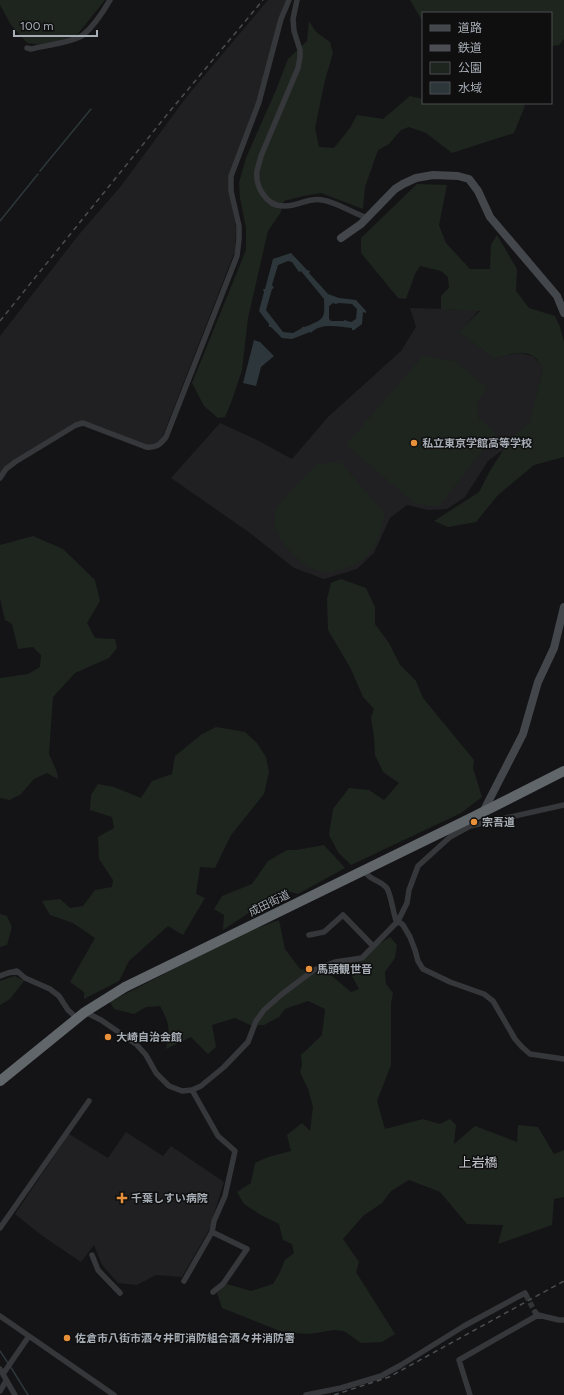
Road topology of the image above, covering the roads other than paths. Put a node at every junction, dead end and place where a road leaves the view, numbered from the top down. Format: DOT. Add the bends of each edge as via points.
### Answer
graph roads {
  1 [pos="110,0"];
  2 [pos="289,0"];
  3 [pos="297,0"];
  4 [pos="27,48"];
  5 [pos="368,218"];
  6 [pos="341,238"];
  7 [pos="564,313"];
  8 [pos="0,478"];
  9 [pos="564,607"];
  10 [pos="564,771"];
  11 [pos="564,805"];
  12 [pos="483,812"];
  13 [pos="470,822"];
  14 [pos="364,870"];
  15 [pos="397,922"];
  16 [pos="309,936"];
  17 [pos="373,946"];
  18 [pos="0,976"];
  19 [pos="81,1015"];
  20 [pos="564,1059"];
  21 [pos="0,1081"];
  22 [pos="192,1090"];
  23 [pos="89,1100"];
  24 [pos="0,1228"];
  25 [pos="212,1232"];
  26 [pos="92,1255"];
  27 [pos="184,1281"];
  28 [pos="213,1292"];
  29 [pos="120,1293"];
  30 [pos="526,1295"];
  31 [pos="0,1316"];
  32 [pos="564,1320"];
  33 [pos="29,1336"];
  34 [pos="2,1371"];
  35 [pos="6,1381"];
  36 [pos="0,1392"];
  37 [pos="15,1395"];
  38 [pos="114,1395"];
  39 [pos="306,1395"];
  40 [pos="470,1395"];
  1 -- 4 [label="street" via="83,36"];
  2 -- 8 [label="street" via="280,18 259,102 232,176 231,191 239,226 236,256 166,437 155,448 146,447 83,423 15,462"];
  3 -- 5 [label="street" via="293,19 300,50 299,62 261,156 257,170 258,180 265,197 274,204 283,206 316,199"];
  5 -- 6 [label="street"];
  5 -- 7 [label="street" via="395,189 416,178 442,175 469,179 478,191 490,217 557,296"];
  9 -- 12 [label="street" via="554,648 538,682 523,734"];
  10 -- 12 [label="highway, 成田街道"];
  11 -- 13 [label="street"];
  12 -- 13 [label="highway, 成田街道"];
  13 -- 14 [label="highway, 成田街道"];
  13 -- 15 [label="street" via="450,836 418,866 407,903"];
  14 -- 15 [label="street" via="368,877 387,887"];
  14 -- 19 [label="highway, 成田街道" via="125,987"];
  15 -- 17 [label="street"];
  15 -- 20 [label="street" via="410,937 423,969 484,994 493,1001 515,1038 530,1054"];
  16 -- 17 [label="street" via="324,932 343,915"];
  17 -- 22 [label="street" via="362,958 335,962 314,970 282,994 256,1021 248,1042 224,1067 201,1086"];
  18 -- 19 [label="street" via="17,971 25,978 50,989 59,996 68,1010"];
  19 -- 21 [label="highway, 成田街道"];
  19 -- 22 [label="street" via="101,1020 136,1044 156,1073 170,1086 182,1091"];
  22 -- 25 [label="street" via="218,1136 235,1151"];
  23 -- 24 [label="street"];
  25 -- 27 [label="street"];
  25 -- 28 [label="street" via="247,1249 223,1284"];
  26 -- 29 [label="street" via="98,1270"];
  30 -- 39 [label="street" via="525,1293 464,1326 381,1376"];
  31 -- 33 [label="street"];
  32 -- 40 [label="street" via="537,1313 459,1360"];
  33 -- 34 [label="street" via="14,1359"];
  33 -- 38 [label="street"];
  34 -- 35 [label="street"];
  35 -- 36 [label="street"];
  35 -- 37 [label="street"];
}
